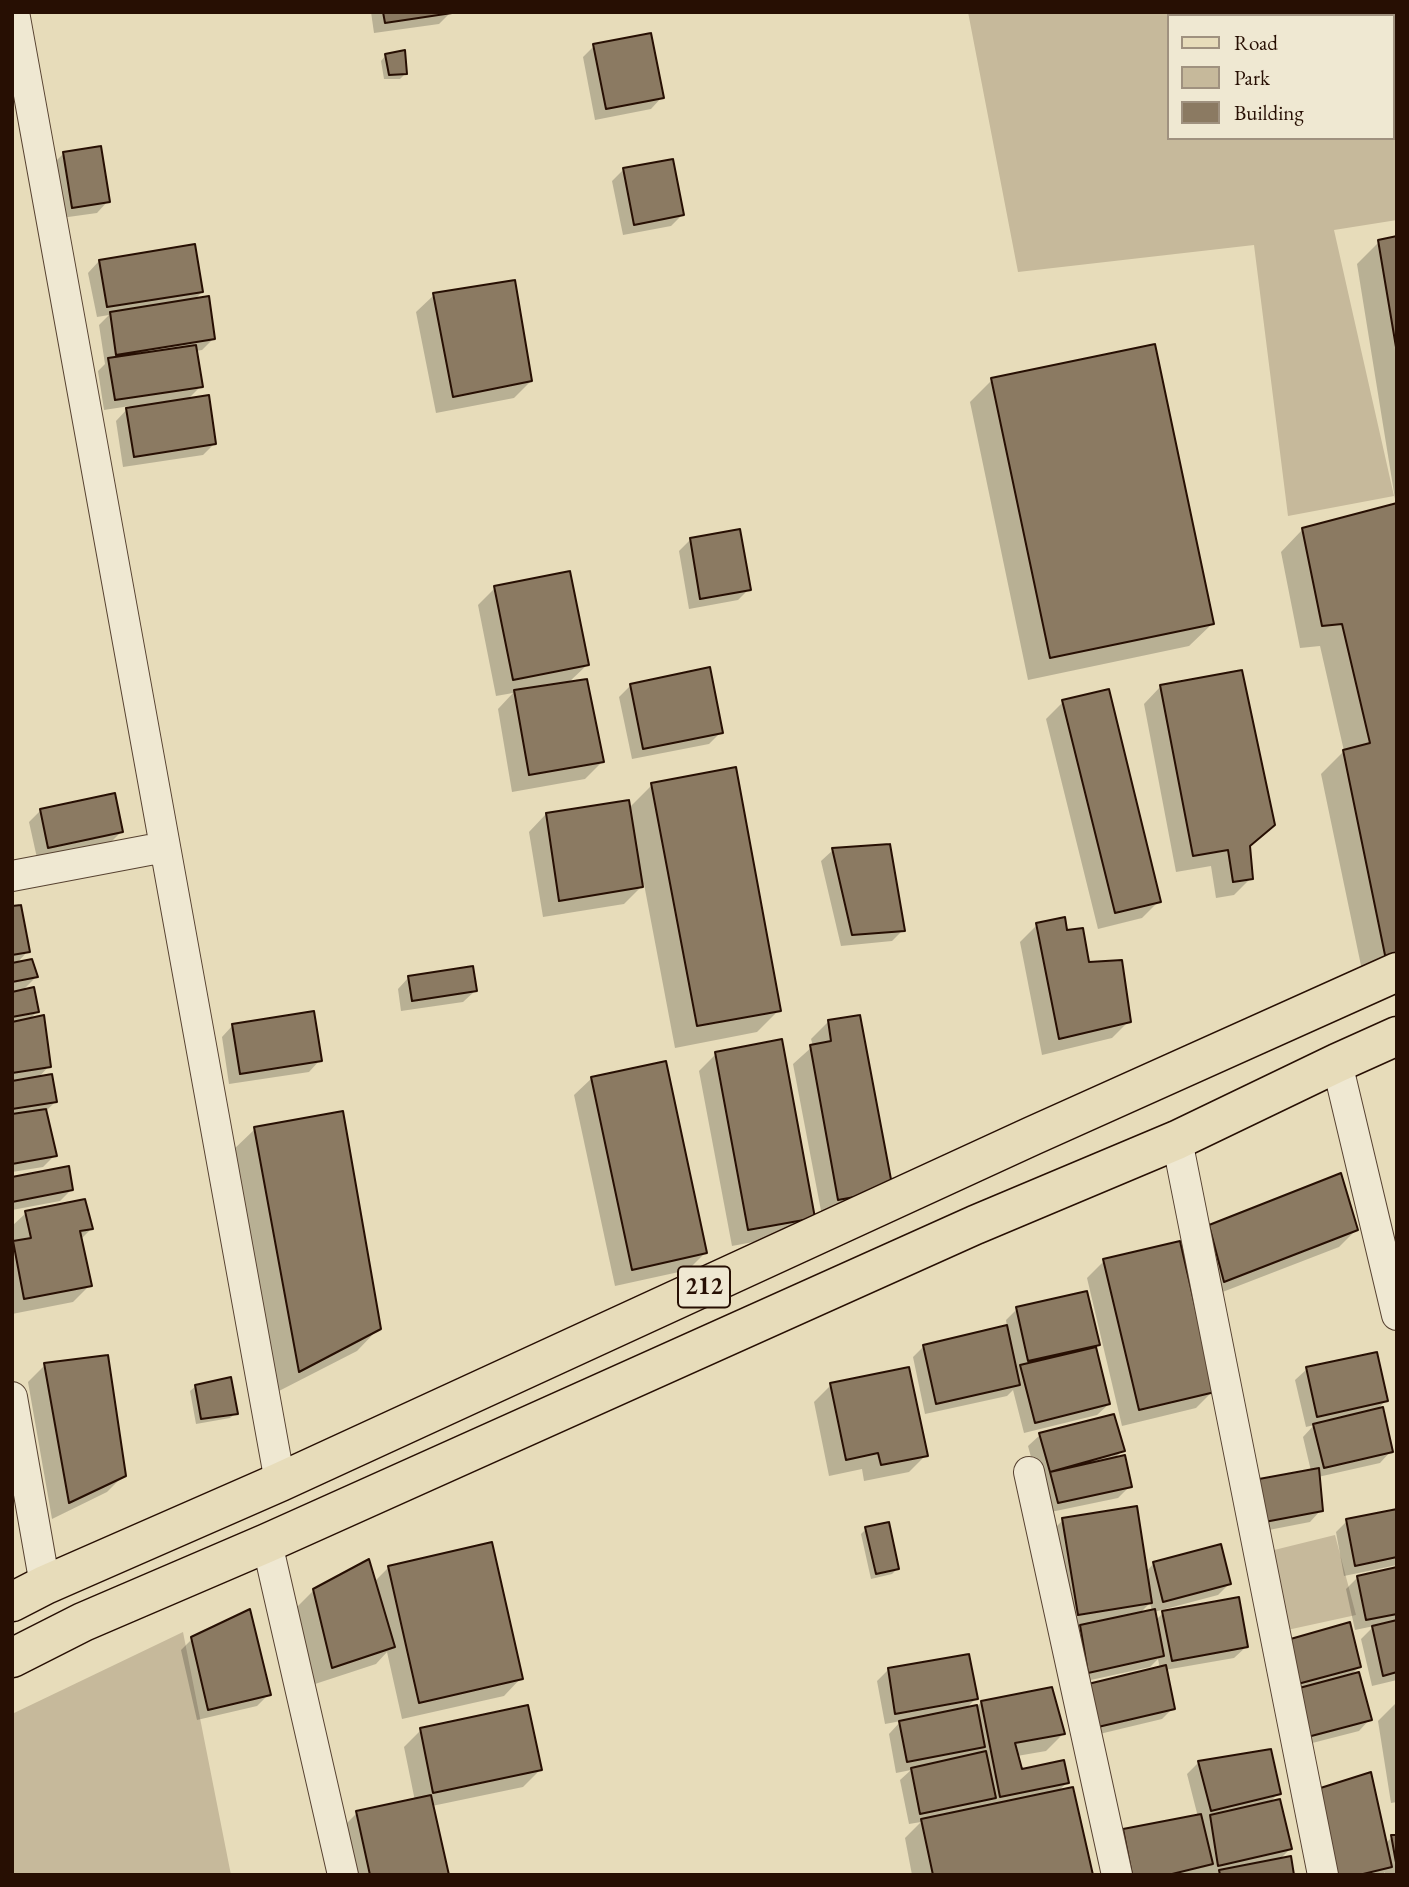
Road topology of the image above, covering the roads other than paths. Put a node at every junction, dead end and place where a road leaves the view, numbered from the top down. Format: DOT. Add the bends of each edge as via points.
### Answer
graph roads {
  1 [pos="14,12"];
  2 [pos="165,847"];
  3 [pos="12,876"];
  4 [pos="1397,972"];
  5 [pos="1397,1036"];
  6 [pos="1338,1063"];
  7 [pos="1177,1140"];
  8 [pos="1397,1315"];
  9 [pos="12,1397"];
  10 [pos="1029,1472"];
  11 [pos="280,1482"];
  12 [pos="267,1543"];
  13 [pos="28,1594"];
  14 [pos="12,1658"];
  15 [pos="343,1875"];
  16 [pos="1117,1875"];
  17 [pos="1323,1875"];
  1 -- 2 [label="street"];
  2 -- 3 [label="street"];
  2 -- 11 [label="street"];
  4 -- 11 [label="main road, 212"];
  5 -- 6 [label="main road, 212"];
  6 -- 7 [label="main road, 212"];
  6 -- 8 [label="street"];
  7 -- 12 [label="main road, 212" via="975,1225"];
  7 -- 17 [label="street"];
  9 -- 13 [label="street"];
  10 -- 16 [label="street"];
  11 -- 13 [label="main road, 212"];
  12 -- 14 [label="main road, 212" via="83,1622"];
  12 -- 15 [label="street"];
}
